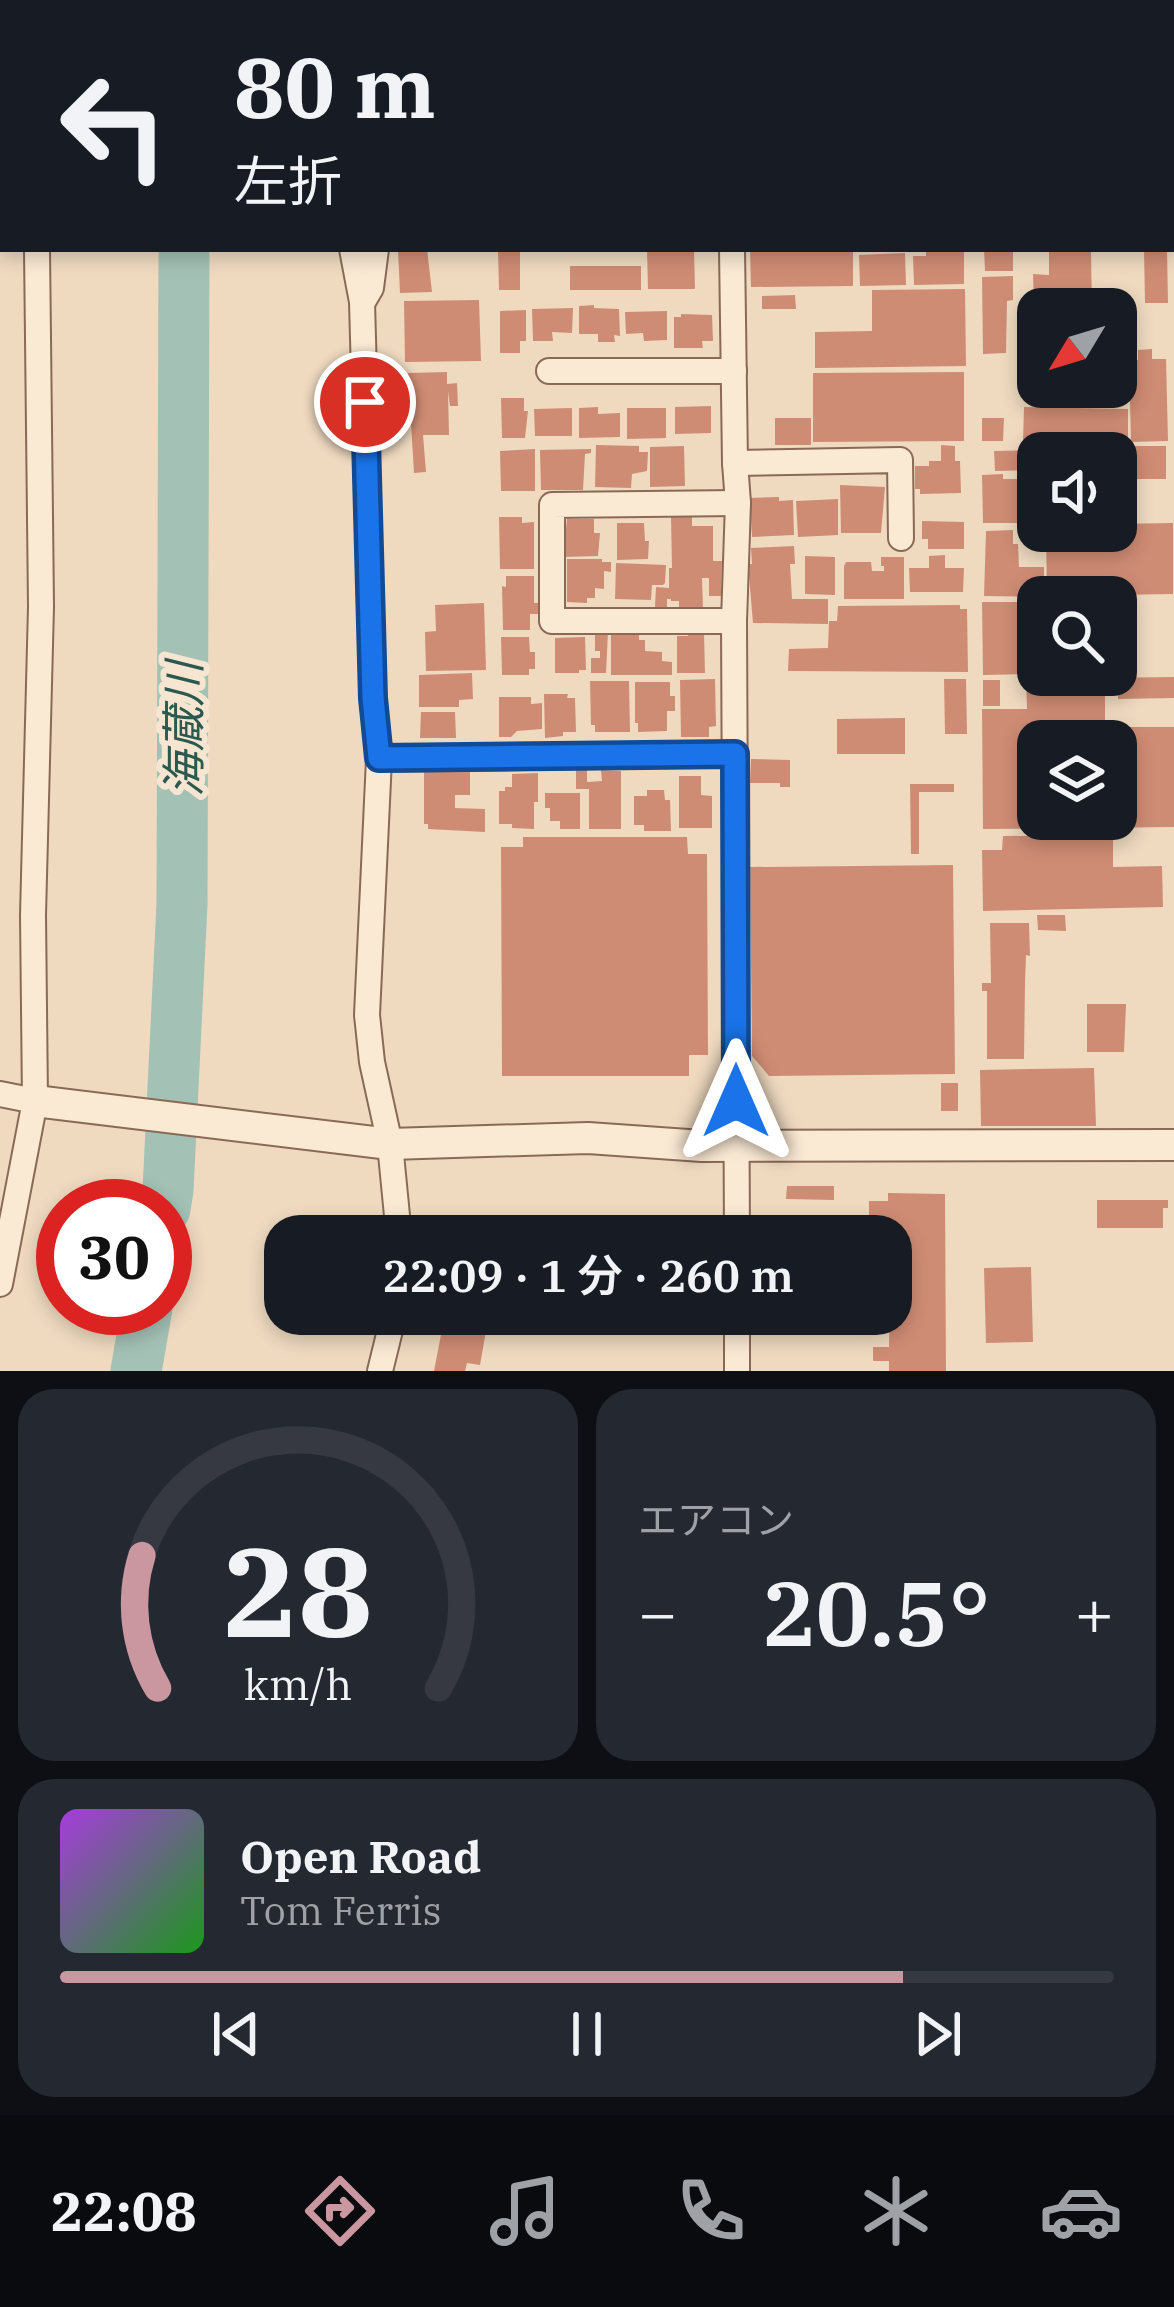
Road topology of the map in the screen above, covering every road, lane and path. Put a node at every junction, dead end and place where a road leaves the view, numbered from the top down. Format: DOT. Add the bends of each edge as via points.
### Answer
graph roads {
  1 [pos="37,252"];
  2 [pos="353,252"];
  3 [pos="376,252"];
  4 [pos="732,252"];
  5 [pos="362,302"];
  6 [pos="549,371"];
  7 [pos="734,371"];
  8 [pos="735,463"];
  9 [pos="738,503"];
  10 [pos="902,538"];
  11 [pos="734,621"];
  12 [pos="735,754"];
  13 [pos="379,758"];
  14 [pos="0,1094"];
  15 [pos="35,1101"];
  16 [pos="381,1144"];
  17 [pos="736,1144"];
  18 [pos="1174,1145"];
  19 [pos="395,1215"];
  20 [pos="737,1215"];
  21 [pos="0,1284"];
  22 [pos="389,1335"];
  23 [pos="737,1335"];
  24 [pos="380,1371"];
  25 [pos="737,1371"];
  1 -- 15 [label="street"];
  2 -- 5 [label="street"];
  3 -- 5 [label="street"];
  4 -- 7 [label="street"];
  5 -- 13 [label="street"];
  6 -- 7 [label="street"];
  7 -- 8 [label="street"];
  8 -- 9 [label="street"];
  8 -- 10 [label="street" via="900,460"];
  9 -- 11 [label="street"];
  9 -- 11 [label="street" via="552,505 551,621"];
  11 -- 12 [label="street"];
  12 -- 13 [label="street"];
  12 -- 17 [label="street"];
  13 -- 16 [label="street" via="367,1015"];
  14 -- 15 [label="street"];
  15 -- 16 [label="street"];
  15 -- 21 [label="street"];
  16 -- 17 [label="street"];
  16 -- 19 [label="street"];
  17 -- 18 [label="street"];
  17 -- 20 [label="street"];
  22 -- 24 [label="street"];
  23 -- 25 [label="street"];
}
